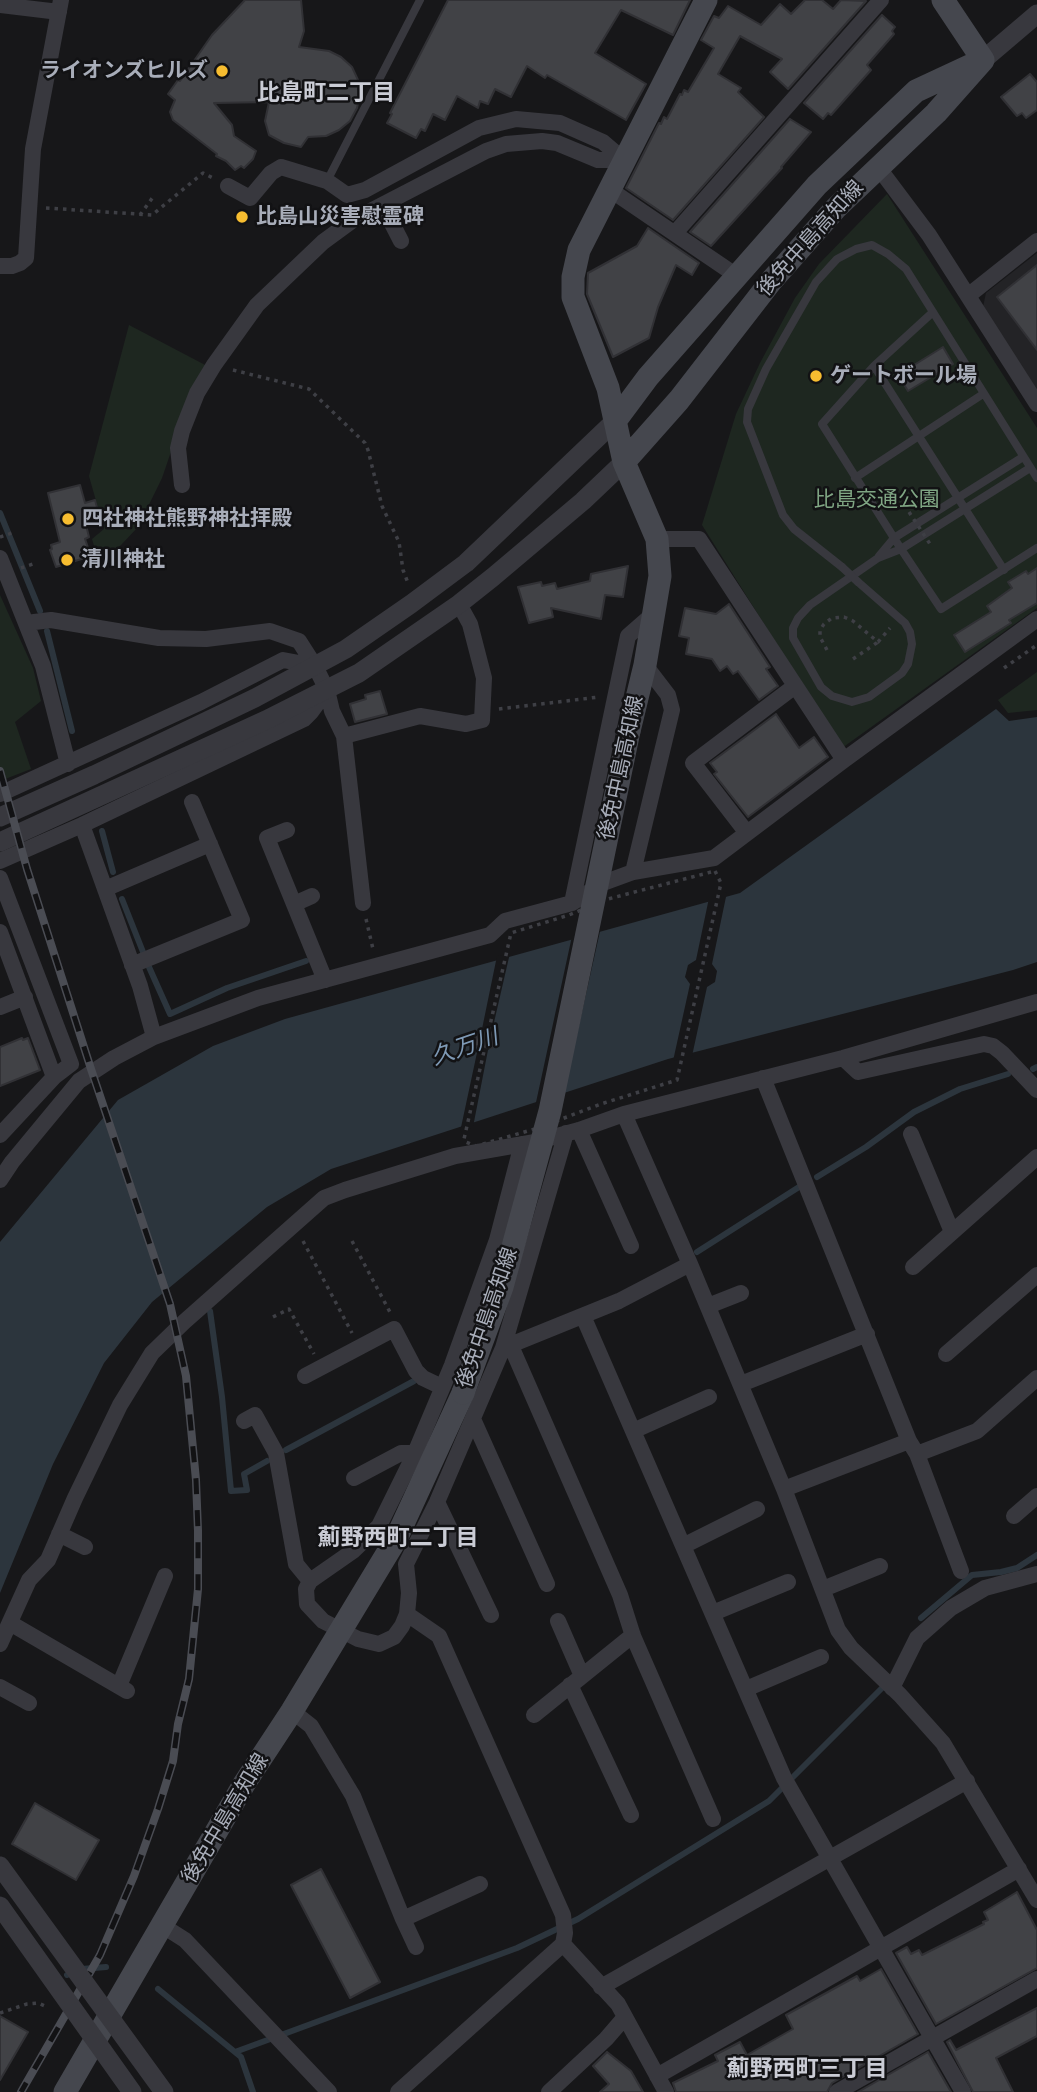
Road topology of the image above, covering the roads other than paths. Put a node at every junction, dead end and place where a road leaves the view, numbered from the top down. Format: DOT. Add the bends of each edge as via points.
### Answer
graph roads {
  1 [pos="420,0"];
  2 [pos="706,0"];
  3 [pos="881,0"];
  4 [pos="943,0"];
  5 [pos="0,5"];
  6 [pos="60,6"];
  7 [pos="1037,13"];
  8 [pos="984,60"];
  9 [pos="624,160"];
  10 [pos="878,167"];
  11 [pos="327,181"];
  12 [pos="229,186"];
  13 [pos="609,189"];
  14 [pos="383,206"];
  15 [pos="675,233"];
  16 [pos="401,241"];
  17 [pos="1037,241"];
  18 [pos="0,266"];
  19 [pos="737,275"];
  20 [pos="969,295"];
  21 [pos="933,312"];
  22 [pos="874,366"];
  23 [pos="983,394"];
  24 [pos="1037,404"];
  25 [pos="616,420"];
  26 [pos="919,436"];
  27 [pos="1023,457"];
  28 [pos="624,461"];
  29 [pos="1030,468"];
  30 [pos="855,478"];
  31 [pos="1037,478"];
  32 [pos="182,485"];
  33 [pos="958,498"];
  34 [pos="964,509"];
  35 [pos="894,538"];
  36 [pos="657,539"];
  37 [pos="1037,548"];
  38 [pos="901,550"];
  39 [pos="0,558"];
  40 [pos="877,558"];
  41 [pos="1003,570"];
  42 [pos="459,604"];
  43 [pos="652,615"];
  44 [pos="1037,620"];
  45 [pos="26,623"];
  46 [pos="645,665"];
  47 [pos="315,666"];
  48 [pos="795,687"];
  49 [pos="327,690"];
  50 [pos="344,736"];
  51 [pos="844,760"];
  52 [pos="68,764"];
  53 [pos="0,794"];
  54 [pos="192,802"];
  55 [pos="0,817"];
  56 [pos="82,825"];
  57 [pos="287,830"];
  58 [pos="747,833"];
  59 [pos="0,842"];
  60 [pos="210,844"];
  61 [pos="0,861"];
  62 [pos="633,872"];
  63 [pos="0,878"];
  64 [pos="105,889"];
  65 [pos="312,896"];
  66 [pos="363,903"];
  67 [pos="294,904"];
  68 [pos="570,909"];
  69 [pos="0,932"];
  70 [pos="132,965"];
  71 [pos="325,980"];
  72 [pos="25,996"];
  73 [pos="1037,1002"];
  74 [pos="0,1007"];
  75 [pos="154,1037"];
  76 [pos="843,1058"];
  77 [pos="54,1077"];
  78 [pos="763,1078"];
  79 [pos="1037,1090"];
  80 [pos="624,1114"];
  81 [pos="573,1131"];
  82 [pos="911,1134"];
  83 [pos="0,1135"];
  84 [pos="532,1138"];
  85 [pos="1037,1157"];
  86 [pos="0,1180"];
  87 [pos="952,1233"];
  88 [pos="631,1246"];
  89 [pos="690,1264"];
  90 [pos="913,1267"];
  91 [pos="1037,1275"];
  92 [pos="741,1293"];
  93 [pos="708,1306"];
  94 [pos="583,1316"];
  95 [pos="867,1334"];
  96 [pos="507,1347"];
  97 [pos="946,1354"];
  98 [pos="305,1376"];
  99 [pos="1036,1380"];
  100 [pos="741,1384"];
  101 [pos="453,1390"];
  102 [pos="709,1397"];
  103 [pos="473,1419"];
  104 [pos="244,1421"];
  105 [pos="633,1431"];
  106 [pos="913,1448"];
  107 [pos="415,1454"];
  108 [pos="354,1478"];
  109 [pos="785,1489"];
  110 [pos="1037,1496"];
  111 [pos="438,1502"];
  112 [pos="757,1509"];
  113 [pos="1014,1516"];
  114 [pos="59,1534"];
  115 [pos="683,1546"];
  116 [pos="85,1547"];
  117 [pos="880,1566"];
  118 [pos="961,1572"];
  119 [pos="1037,1574"];
  120 [pos="165,1576"];
  121 [pos="310,1581"];
  122 [pos="788,1582"];
  123 [pos="547,1584"];
  124 [pos="823,1589"];
  125 [pos="407,1614"];
  126 [pos="713,1614"];
  127 [pos="491,1615"];
  128 [pos="558,1621"];
  129 [pos="10,1623"];
  130 [pos="341,1631"];
  131 [pos="632,1635"];
  132 [pos="0,1644"];
  133 [pos="821,1657"];
  134 [pos="576,1680"];
  135 [pos="0,1687"];
  136 [pos="892,1688"];
  137 [pos="746,1689"];
  138 [pos="29,1703"];
  139 [pos="292,1711"];
  140 [pos="534,1715"];
  141 [pos="967,1781"];
  142 [pos="631,1815"];
  143 [pos="713,1819"];
  144 [pos="830,1858"];
  145 [pos="0,1866"];
  146 [pos="1019,1870"];
  147 [pos="480,1884"];
  148 [pos="1037,1900"];
  149 [pos="0,1906"];
  150 [pos="403,1919"];
  151 [pos="163,1926"];
  152 [pos="564,1939"];
  153 [pos="416,1947"];
  154 [pos="880,1947"];
  155 [pos="1037,1979"];
  156 [pos="601,1987"];
  157 [pos="625,2017"];
  158 [pos="933,2038"];
  159 [pos="657,2076"];
  160 [pos="65,2092"];
  161 [pos="132,2092"];
  162 [pos="164,2092"];
  163 [pos="329,2092"];
  164 [pos="398,2092"];
  165 [pos="549,2092"];
  166 [pos="666,2092"];
  167 [pos="837,2092"];
  168 [pos="963,2092"];
  1 -- 11 [label="lane"];
  2 -- 9 [label="main road, 後免中島高知線"];
  3 -- 15 [label="street"];
  4 -- 8 [label="main road"];
  5 -- 6 [label="street"];
  6 -- 18 [label="street" via="33,149 26,258 12,266"];
  7 -- 8 [label="street"];
  8 -- 10 [label="main road, 後免中島高知線"];
  8 -- 19 [label="main road, 後免中島高知線" via="916,91 817,186"];
  9 -- 11 [label="street" via="603,142 560,122 516,119 479,128 366,190 347,195"];
  9 -- 13 [label="main road, 後免中島高知線"];
  9 -- 14 [label="street" via="598,160 549,142 506,144"];
  10 -- 20 [label="street"];
  10 -- 28 [label="main road, 後免中島高知線" via="772,280 679,400"];
  11 -- 12 [label="street" via="281,167 250,198"];
  13 -- 15 [label="street"];
  13 -- 25 [label="main road, 後免中島高知線" via="579,250 573,297"];
  14 -- 16 [label="street"];
  14 -- 32 [label="street" via="323,242 257,305 197,393 178,448"];
  15 -- 19 [label="street"];
  17 -- 20 [label="street"];
  19 -- 25 [label="main road, 後免中島高知線"];
  20 -- 24 [label="street"];
  21 -- 22 [label="lane"];
  21 -- 23 [label="lane"];
  21 -- 40 [label="lane, bridge" via="906,270 888,254 872,246 846,254 816,282 748,409 747,422 783,515 794,529 842,567 859,582 895,613 910,632 912,644 902,673 869,697 852,702 821,687 797,648 793,628 810,605"];
  22 -- 26 [label="lane"];
  22 -- 30 [label="lane" via="822,424"];
  23 -- 26 [label="lane"];
  23 -- 27 [label="lane"];
  25 -- 28 [label="main road, 後免中島高知線"];
  25 -- 47 [label="street" via="466,562 346,649"];
  26 -- 30 [label="lane"];
  26 -- 33 [label="lane"];
  27 -- 29 [label="lane"];
  27 -- 33 [label="lane"];
  28 -- 36 [label="main road, 後免中島高知線"];
  28 -- 42 [label="street"];
  29 -- 31 [label="lane"];
  29 -- 34 [label="lane"];
  30 -- 35 [label="lane"];
  33 -- 34 [label="lane"];
  33 -- 35 [label="lane"];
  34 -- 38 [label="lane"];
  34 -- 41 [label="lane"];
  35 -- 38 [label="lane"];
  35 -- 40 [label="lane"];
  36 -- 43 [label="main road, 後免中島高知線" via="660,576"];
  36 -- 48 [label="street" via="699,539"];
  37 -- 41 [label="lane"];
  38 -- 40 [label="lane"];
  38 -- 41 [label="lane" via="942,609"];
  39 -- 45 [label="street"];
  42 -- 49 [label="street"];
  42 -- 50 [label="street" via="470,624 484,678 482,719 466,724 420,716"];
  43 -- 46 [label="main road, 後免中島高知線"];
  43 -- 68 [label="street" via="628,636"];
  44 -- 51 [label="street"];
  45 -- 47 [label="street" via="51,620 159,638 206,639 270,631 299,641"];
  45 -- 52 [label="street" via="43,666"];
  46 -- 62 [label="street" via="668,695 672,710"];
  46 -- 101 [label="main road, 後免中島高知線, bridge" via="550,1111 502,1287"];
  47 -- 49 [label="street"];
  47 -- 52 [label="street" via="283,660"];
  47 -- 55 [label="street"];
  48 -- 51 [label="street"];
  48 -- 58 [label="street" via="693,764"];
  49 -- 50 [label="street"];
  49 -- 56 [label="street" via="304,719"];
  49 -- 59 [label="street"];
  50 -- 66 [label="street"];
  51 -- 58 [label="street"];
  52 -- 53 [label="street"];
  54 -- 60 [label="street"];
  56 -- 61 [label="street"];
  56 -- 64 [label="street"];
  57 -- 67 [label="street" via="267,838"];
  58 -- 62 [label="street" via="714,858"];
  60 -- 64 [label="street"];
  60 -- 70 [label="street" via="242,920"];
  62 -- 68 [label="street" via="603,883"];
  63 -- 77 [label="street" via="71,1064"];
  64 -- 70 [label="street"];
  65 -- 67 [label="street"];
  67 -- 71 [label="street"];
  68 -- 71 [label="street" via="505,921 490,935"];
  69 -- 72 [label="street"];
  70 -- 75 [label="street"];
  71 -- 75 [label="street" via="258,998"];
  72 -- 74 [label="street"];
  72 -- 77 [label="street"];
  73 -- 76 [label="street"];
  75 -- 86 [label="street" via="79,1081"];
  76 -- 78 [label="street"];
  76 -- 79 [label="street" via="858,1072 984,1044 1002,1053"];
  77 -- 83 [label="street"];
  78 -- 80 [label="street"];
  78 -- 95 [label="street"];
  80 -- 81 [label="street"];
  80 -- 89 [label="street"];
  81 -- 84 [label="street"];
  81 -- 88 [label="street"];
  81 -- 96 [label="street"];
  82 -- 87 [label="street"];
  84 -- 101 [label="street" via="452,1365"];
  84 -- 114 [label="street" via="345,1190 324,1198 304,1214 152,1353 120,1405"];
  85 -- 87 [label="street"];
  87 -- 90 [label="street"];
  89 -- 93 [label="street"];
  89 -- 94 [label="street"];
  91 -- 97 [label="street"];
  92 -- 93 [label="street"];
  93 -- 100 [label="street"];
  94 -- 96 [label="street"];
  94 -- 105 [label="street"];
  95 -- 100 [label="street"];
  95 -- 106 [label="street"];
  96 -- 103 [label="street"];
  96 -- 131 [label="street" via="620,1595"];
  98 -- 101 [label="street" via="394,1329 416,1371"];
  99 -- 106 [label="street" via="977,1431"];
  100 -- 109 [label="street"];
  101 -- 107 [label="street"];
  101 -- 130 [label="main road, 後免中島高知線" via="396,1539"];
  102 -- 105 [label="street"];
  103 -- 111 [label="street"];
  103 -- 123 [label="street"];
  104 -- 121 [label="street" via="255,1415 276,1453 296,1564"];
  105 -- 115 [label="street"];
  106 -- 109 [label="street"];
  106 -- 118 [label="street"];
  107 -- 108 [label="street" via="401,1453"];
  107 -- 121 [label="street" via="379,1526"];
  109 -- 124 [label="street"];
  110 -- 113 [label="street"];
  111 -- 125 [label="street" via="406,1564"];
  111 -- 127 [label="street"];
  112 -- 115 [label="street"];
  114 -- 116 [label="street"];
  114 -- 129 [label="street" via="48,1560 29,1580"];
  115 -- 126 [label="street"];
  117 -- 124 [label="street"];
  119 -- 136 [label="street" via="985,1588 951,1608 917,1638"];
  120 -- 129 [label="street" via="123,1688"];
  121 -- 130 [label="street" via="307,1604"];
  122 -- 126 [label="street"];
  124 -- 136 [label="street" via="838,1630"];
  125 -- 130 [label="street" via="394,1637 379,1644"];
  125 -- 152 [label="street" via="439,1636 563,1915"];
  126 -- 137 [label="street"];
  128 -- 134 [label="street"];
  129 -- 132 [label="street"];
  130 -- 139 [label="main road, 後免中島高知線"];
  131 -- 134 [label="street"];
  131 -- 143 [label="street"];
  133 -- 137 [label="street"];
  134 -- 140 [label="street"];
  134 -- 142 [label="street"];
  135 -- 138 [label="street"];
  136 -- 141 [label="street" via="943,1743"];
  137 -- 144 [label="street" via="784,1778"];
  139 -- 150 [label="street" via="311,1726 353,1797"];
  139 -- 151 [label="main road, 後免中島高知線" via="244,1784"];
  141 -- 144 [label="street"];
  141 -- 146 [label="street"];
  144 -- 154 [label="street"];
  144 -- 156 [label="street"];
  145 -- 162 [label="street, bridge"];
  146 -- 148 [label="street"];
  146 -- 154 [label="street"];
  147 -- 150 [label="street"];
  149 -- 161 [label="street, bridge"];
  150 -- 153 [label="street"];
  151 -- 160 [label="main road, 後免中島高知線"];
  151 -- 163 [label="street" via="185,1940"];
  152 -- 156 [label="street"];
  152 -- 164 [label="street"];
  154 -- 158 [label="street"];
  154 -- 159 [label="street"];
  155 -- 158 [label="street"];
  156 -- 157 [label="street"];
  157 -- 159 [label="street"];
  157 -- 165 [label="street"];
  158 -- 167 [label="street"];
  158 -- 168 [label="street"];
  159 -- 166 [label="street"];
}
